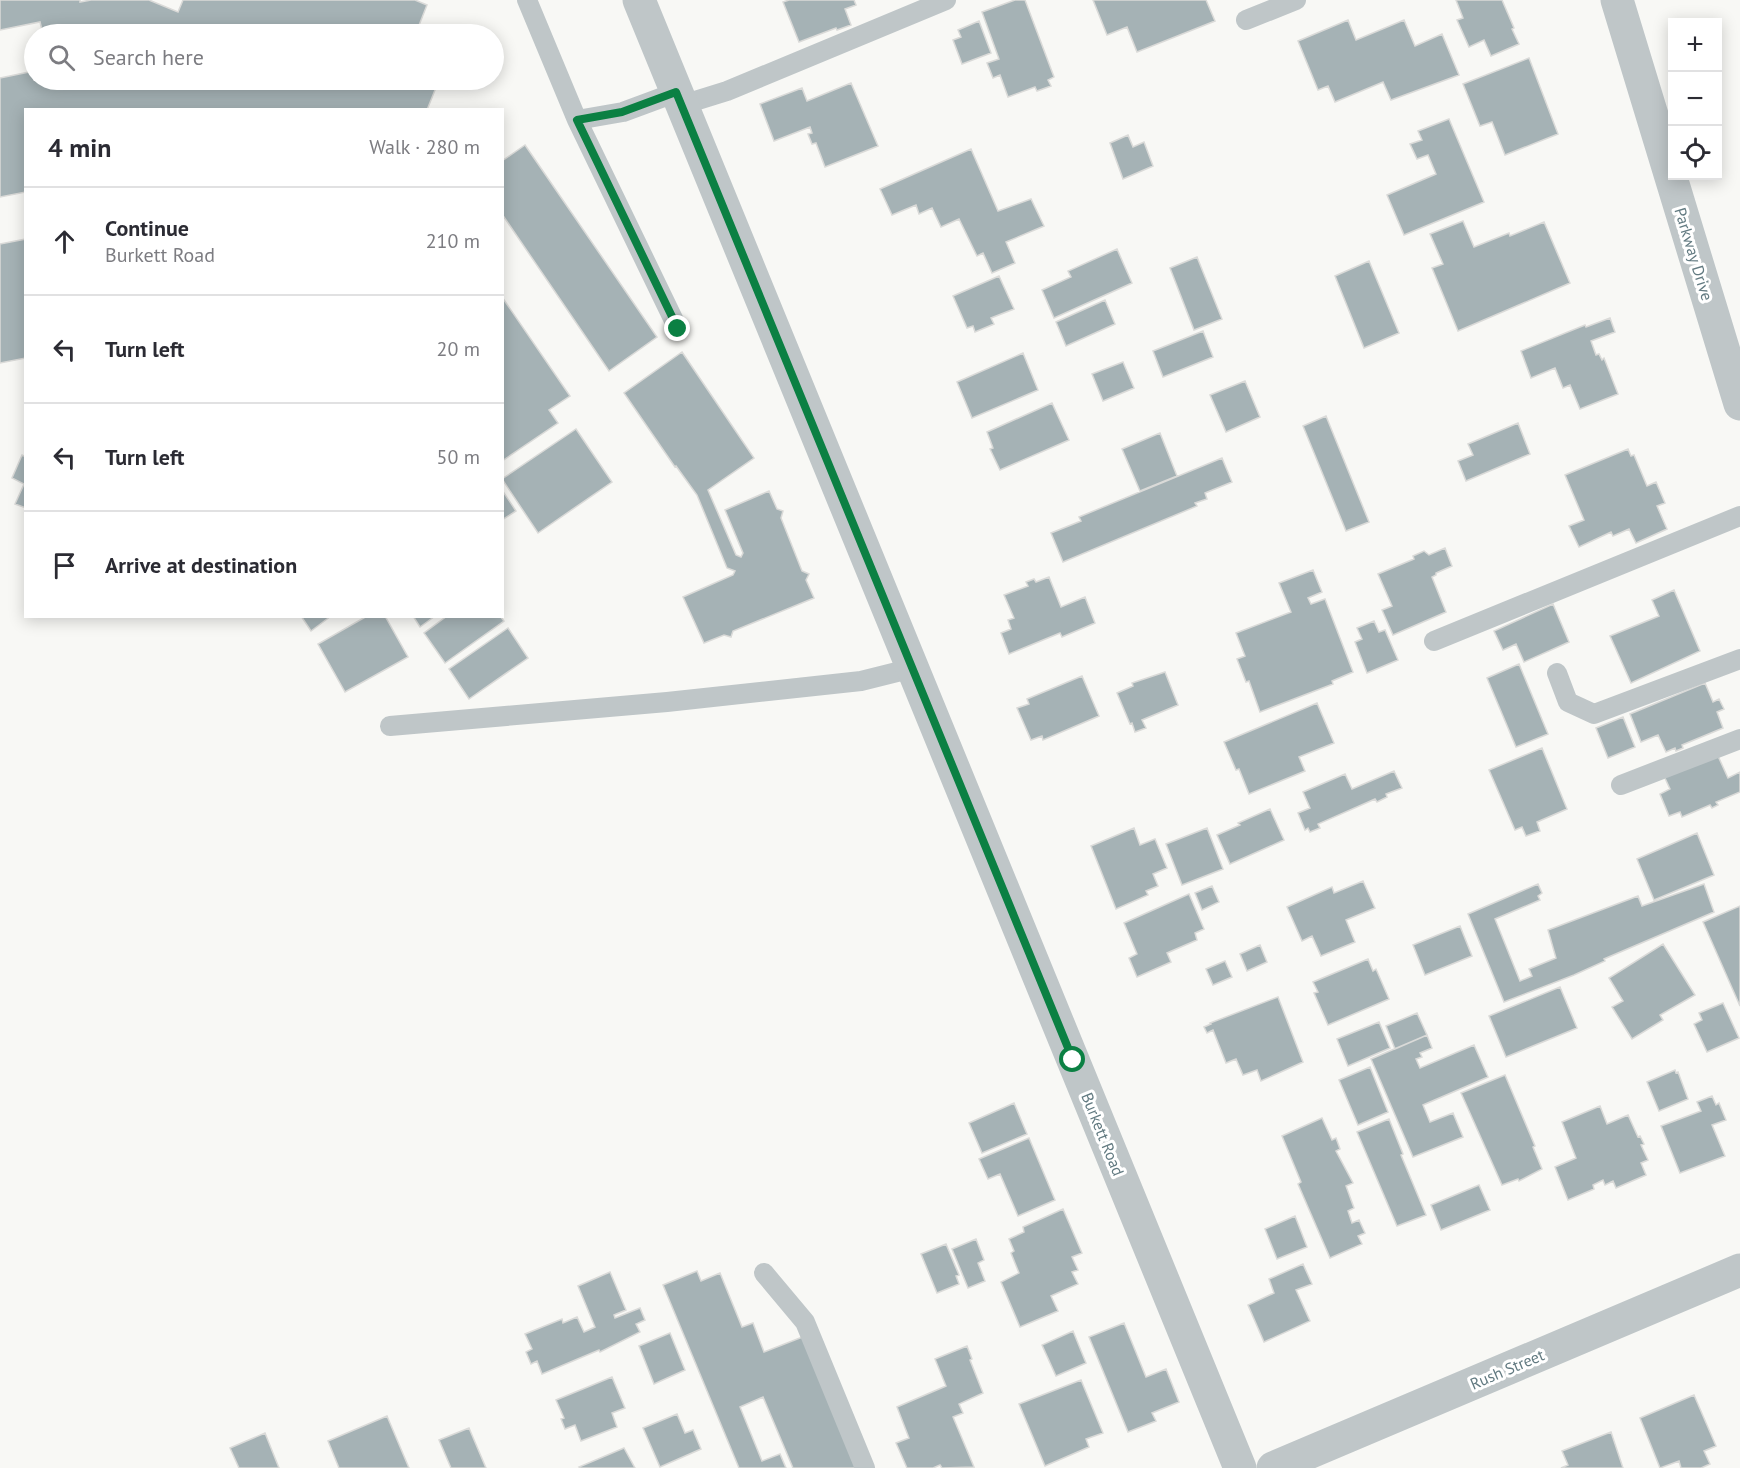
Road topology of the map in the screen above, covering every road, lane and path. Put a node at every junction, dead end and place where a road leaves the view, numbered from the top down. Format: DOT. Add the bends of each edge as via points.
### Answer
graph roads {
  1 [pos="526,0"];
  2 [pos="639,0"];
  3 [pos="946,0"];
  4 [pos="1296,0"];
  5 [pos="1617,0"];
  6 [pos="1246,20"];
  7 [pos="679,99"];
  8 [pos="577,120"];
  9 [pos="678,329"];
  10 [pos="1740,404"];
  11 [pos="1740,516"];
  12 [pos="1434,641"];
  13 [pos="1740,659"];
  14 [pos="913,668"];
  15 [pos="1557,674"];
  16 [pos="390,726"];
  17 [pos="1740,740"];
  18 [pos="1621,785"];
  19 [pos="1740,1270"];
  20 [pos="764,1273"];
  21 [pos="865,1468"];
  22 [pos="1240,1468"];
  23 [pos="1273,1468"];
  1 -- 8 [label="lane"];
  2 -- 7 [label="street, Burkett Road"];
  3 -- 7 [label="lane" via="727,91"];
  4 -- 6 [label="lane"];
  5 -- 10 [label="street, Parkway Drive"];
  7 -- 8 [label="lane"];
  7 -- 14 [label="street, Burkett Road"];
  8 -- 9 [label="lane"];
  11 -- 12 [label="lane"];
  13 -- 15 [label="lane" via="1594,714 1568,702"];
  14 -- 16 [label="lane" via="861,681"];
  14 -- 22 [label="street, Burkett Road"];
  17 -- 18 [label="lane"];
  19 -- 23 [label="street, Rush Street"];
  20 -- 21 [label="lane" via="805,1322"];
}
